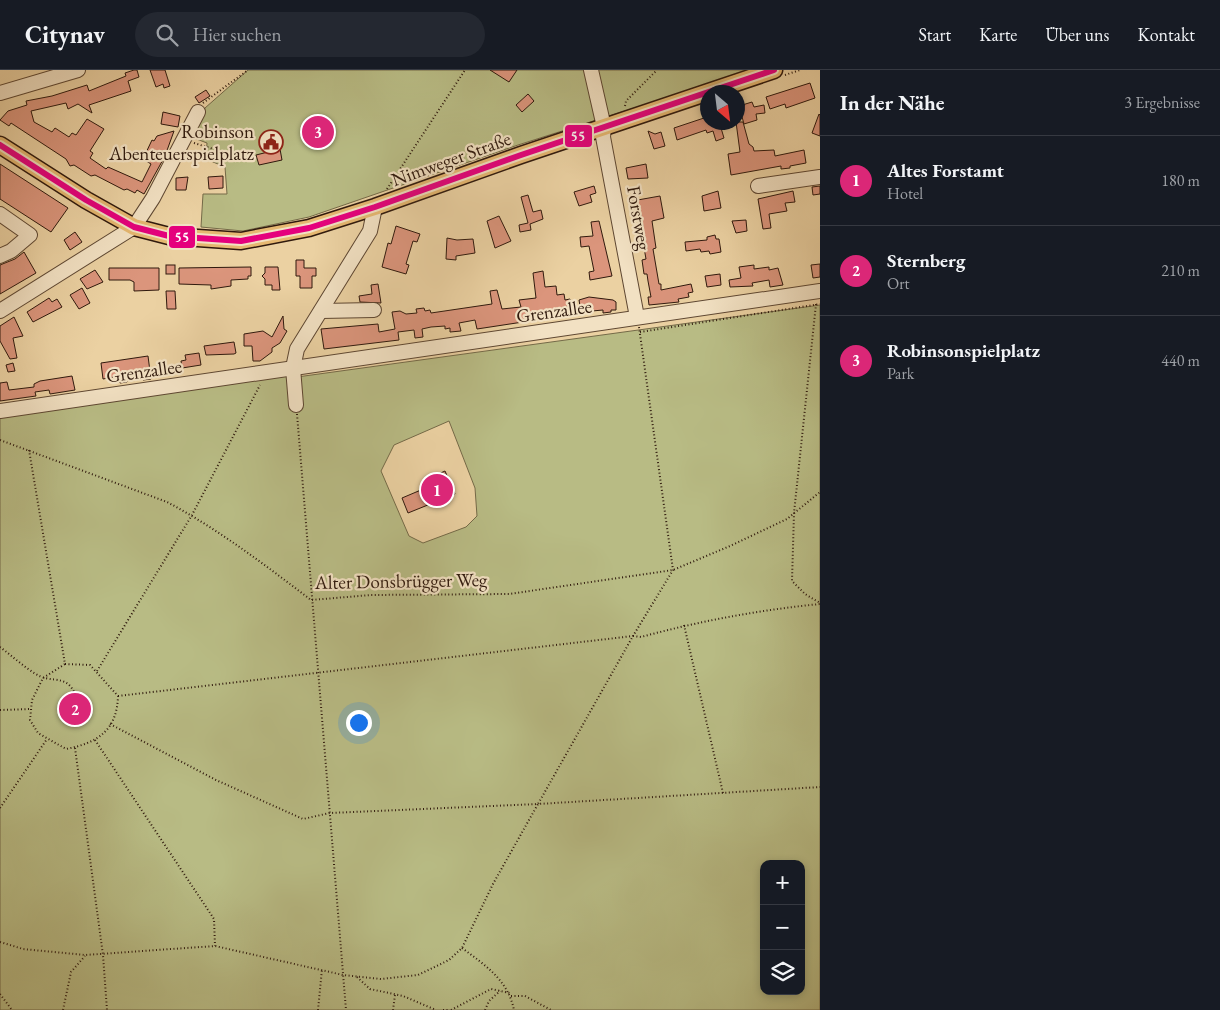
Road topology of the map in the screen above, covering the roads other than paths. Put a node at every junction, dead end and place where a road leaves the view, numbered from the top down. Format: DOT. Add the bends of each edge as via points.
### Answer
graph roads {
  1 [pos="78,70"];
  2 [pos="591,70"];
  3 [pos="774,70"];
  4 [pos="0,93"];
  5 [pos="198,112"];
  6 [pos="604,127"];
  7 [pos="0,144"];
  8 [pos="820,177"];
  9 [pos="758,186"];
  10 [pos="376,207"];
  11 [pos="0,214"];
  12 [pos="134,227"];
  13 [pos="0,256"];
  14 [pos="818,298"];
  15 [pos="374,310"];
  16 [pos="0,311"];
  17 [pos="321,311"];
  18 [pos="637,316"];
  19 [pos="293,368"];
  20 [pos="296,405"];
  21 [pos="0,410"];
  1 -- 4 [label="street"];
  2 -- 6 [label="street, Forstweg"];
  3 -- 6 [label="main road, Nimweger Straße"];
  5 -- 12 [label="street"];
  6 -- 10 [label="main road, Nimweger Straße"];
  6 -- 18 [label="street, Forstweg" via="603,137"];
  7 -- 12 [label="main road, Nimweger Straße"];
  8 -- 9 [label="street"];
  10 -- 12 [label="main road, Nimweger Straße" via="309,228 241,241 169,236"];
  10 -- 17 [label="street" via="370,231"];
  11 -- 13 [label="street" via="30,235"];
  12 -- 16 [label="street"];
  14 -- 18 [label="street, Grenzallee"];
  15 -- 17 [label="street"];
  17 -- 19 [label="street" via="297,348"];
  18 -- 19 [label="street, Grenzallee" via="550,332"];
  19 -- 20 [label="street"];
  19 -- 21 [label="street, Grenzallee"];
}
